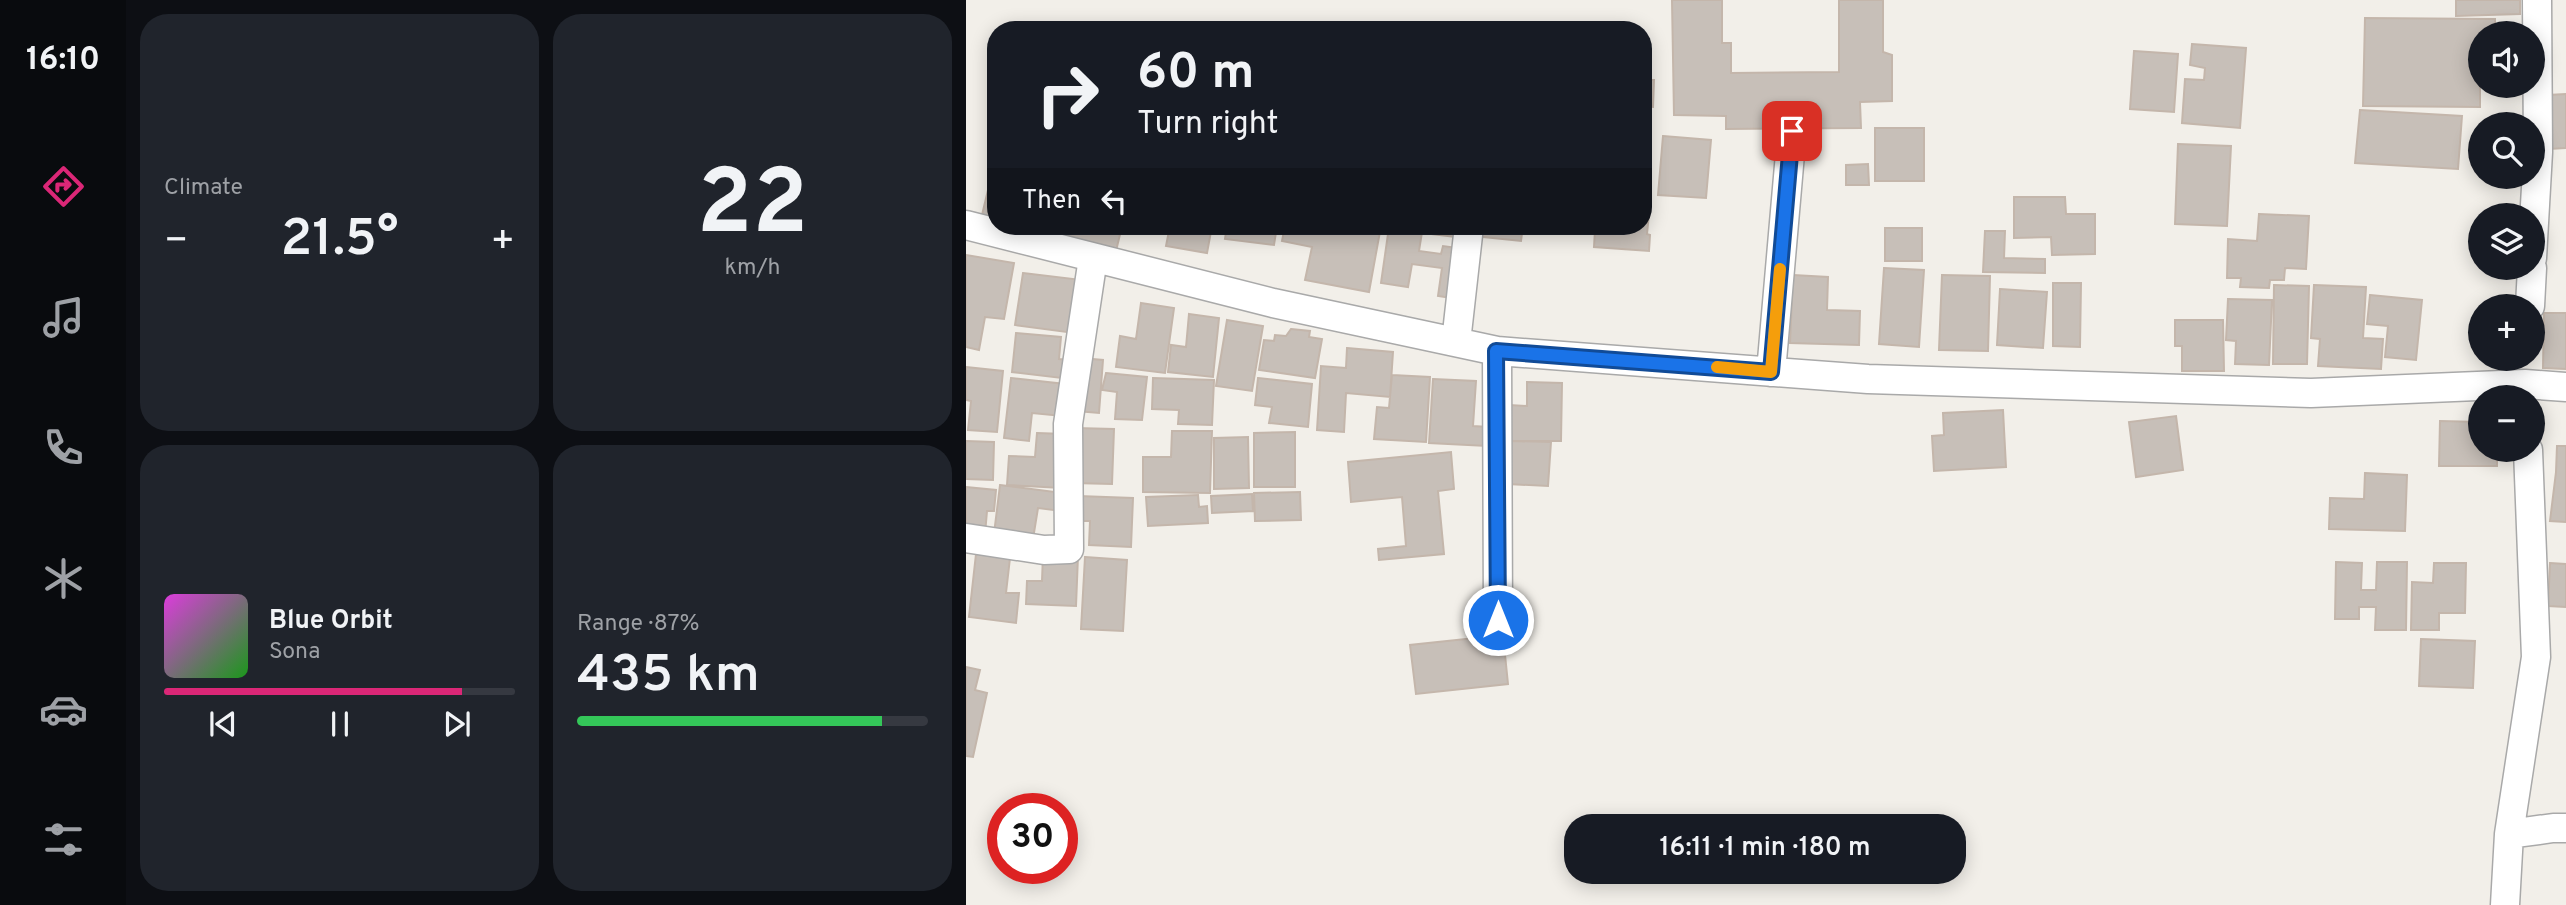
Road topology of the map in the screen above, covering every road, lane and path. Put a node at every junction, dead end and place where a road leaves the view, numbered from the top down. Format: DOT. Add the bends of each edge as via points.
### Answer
graph roads {
  1 [pos="2537,0"];
  2 [pos="1792,131"];
  3 [pos="2535,203"];
  4 [pos="966,225"];
  5 [pos="987,230"];
  6 [pos="1004,235"];
  7 [pos="1468,235"];
  8 [pos="1093,258"];
  9 [pos="1456,342"];
  10 [pos="1496,351"];
  11 [pos="1771,372"];
  12 [pos="2526,380"];
  13 [pos="2566,387"];
  14 [pos="2528,462"];
  15 [pos="966,538"];
  16 [pos="1498,620"];
  17 [pos="2566,828"];
  18 [pos="2509,834"];
  19 [pos="2505,905"];
  1 -- 3 [label="street"];
  2 -- 11 [label="street"];
  4 -- 5 [label="street"];
  6 -- 8 [label="street"];
  7 -- 9 [label="street"];
  8 -- 9 [label="street"];
  8 -- 15 [label="street" via="1068,424 1069,549 1044,550"];
  9 -- 10 [label="street"];
  10 -- 11 [label="street"];
  10 -- 16 [label="street"];
  11 -- 12 [label="street" via="2311,393"];
  12 -- 13 [label="street"];
  14 -- 18 [label="street" via="2536,657"];
  17 -- 18 [label="street"];
  18 -- 19 [label="street"];
}
